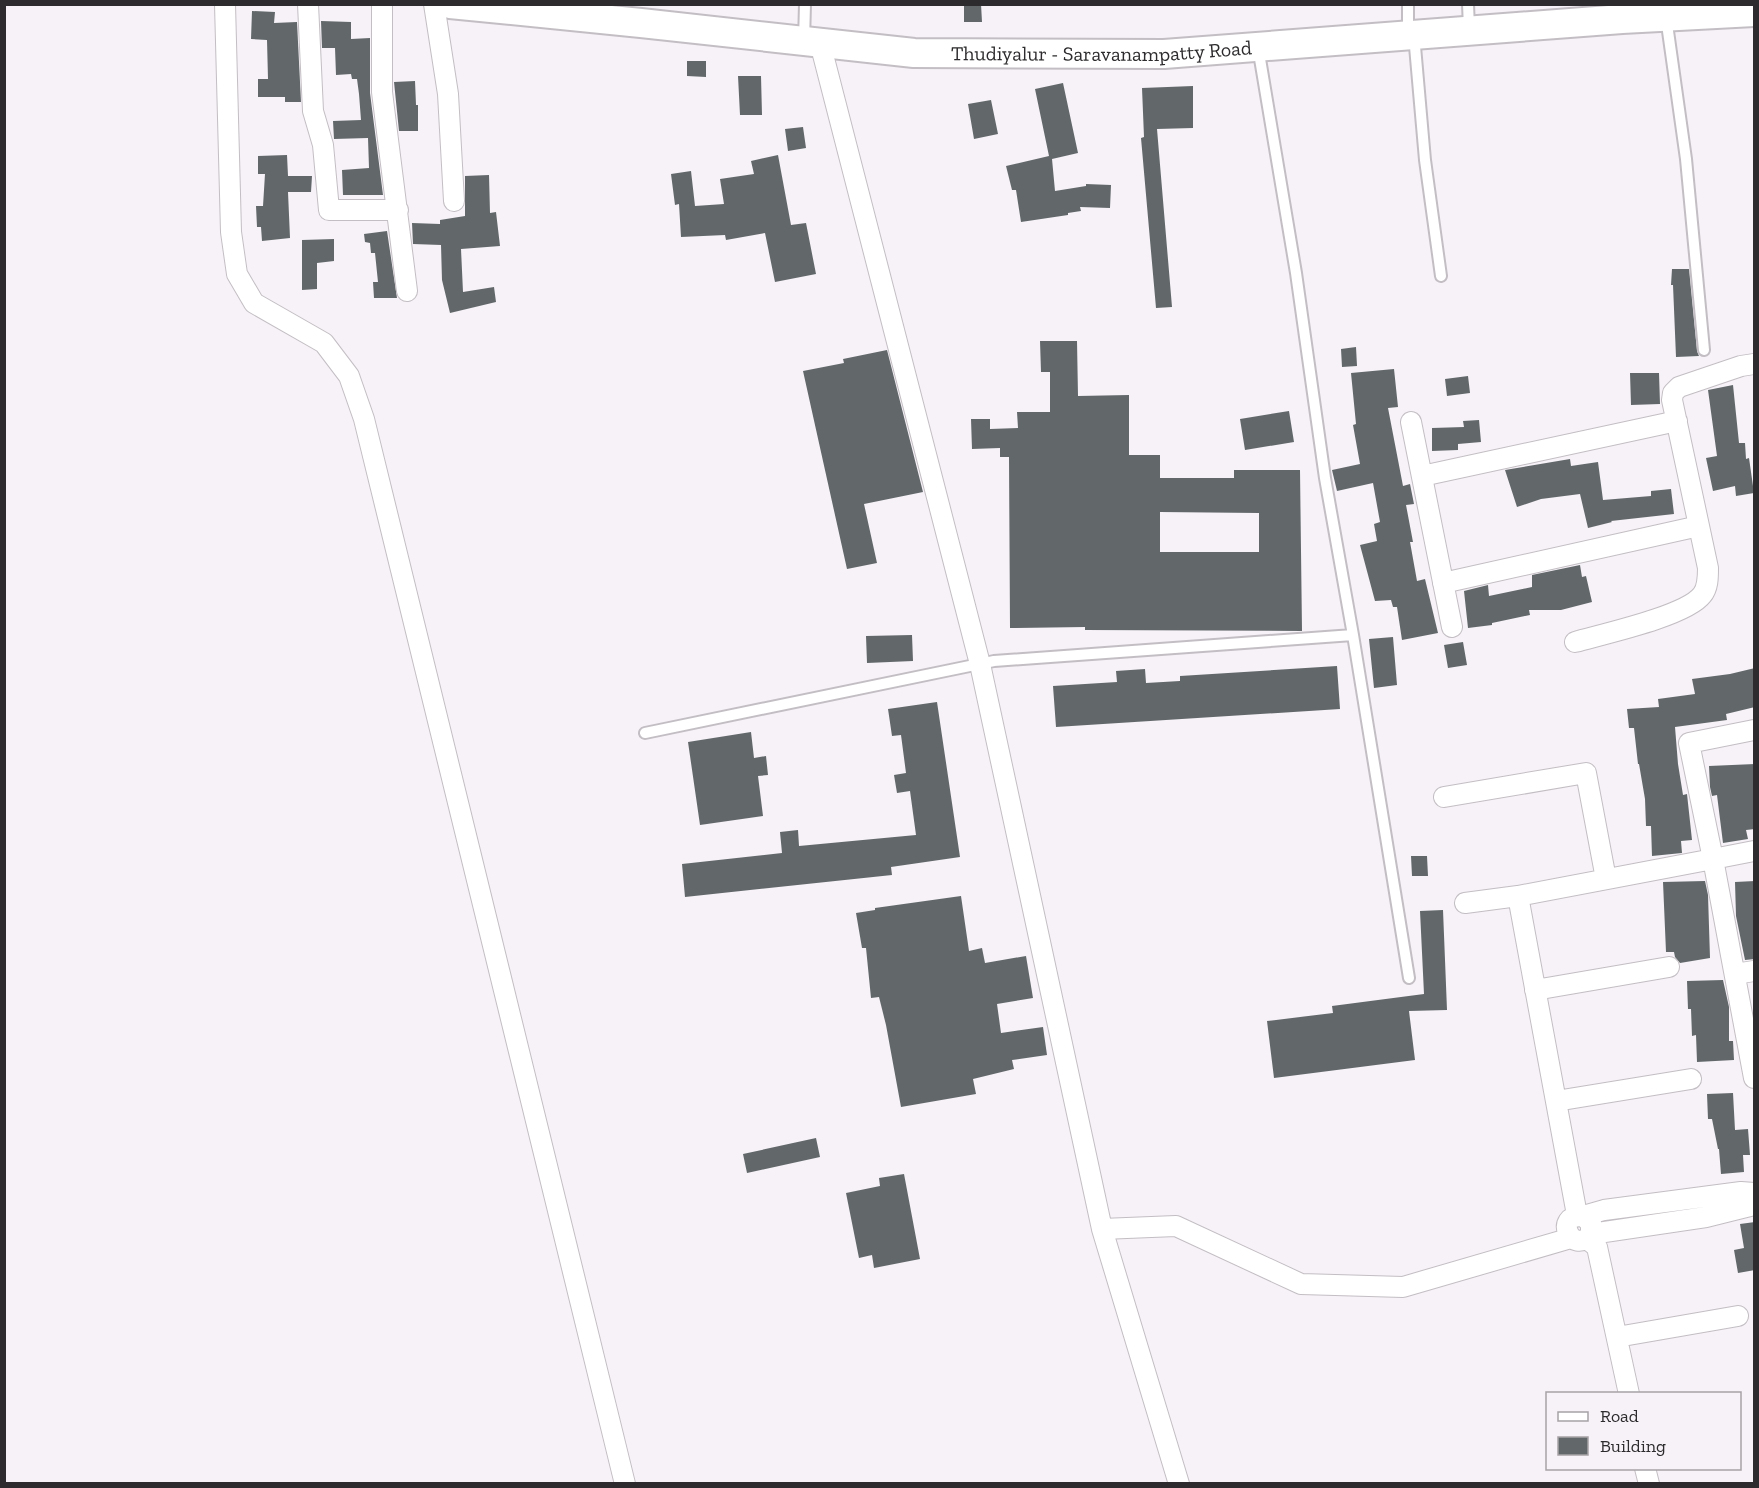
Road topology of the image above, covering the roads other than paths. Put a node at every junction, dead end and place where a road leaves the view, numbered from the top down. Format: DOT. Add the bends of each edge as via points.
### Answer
graph roads {
  1 [pos="225,4"];
  2 [pos="308,4"];
  3 [pos="382,4"];
  4 [pos="434,4"];
  5 [pos="450,4"];
  6 [pos="805,4"];
  7 [pos="1408,4"];
  8 [pos="1755,12"];
  9 [pos="639,14"];
  10 [pos="1666,17"];
  11 [pos="1468,18"];
  12 [pos="1411,35"];
  13 [pos="812,42"];
  14 [pos="1258,47"];
  15 [pos="454,201"];
  16 [pos="398,210"];
  17 [pos="1441,276"];
  18 [pos="407,291"];
  19 [pos="1704,350"];
  20 [pos="1755,364"];
  21 [pos="1677,421"];
  22 [pos="1411,422"];
  23 [pos="1422,476"];
  24 [pos="1699,526"];
  25 [pos="1443,583"];
  26 [pos="1452,627"];
  27 [pos="1353,635"];
  28 [pos="1575,642"];
  29 [pos="980,664"];
  30 [pos="1755,730"];
  31 [pos="645,733"];
  32 [pos="1444,797"];
  33 [pos="1755,851"];
  34 [pos="1713,859"];
  35 [pos="1606,879"];
  36 [pos="1518,896"];
  37 [pos="1465,903"];
  38 [pos="1670,967"];
  39 [pos="1755,971"];
  40 [pos="1735,974"];
  41 [pos="1409,978"];
  42 [pos="1535,990"];
  43 [pos="1754,1075"];
  44 [pos="1691,1079"];
  45 [pos="1556,1101"];
  46 [pos="1755,1193"];
  47 [pos="1755,1205"];
  48 [pos="1580,1215"];
  49 [pos="1102,1229"];
  50 [pos="1583,1237"];
  51 [pos="1738,1317"];
  52 [pos="1617,1337"];
  53 [pos="1629,1392"];
  54 [pos="625,1484"];
  55 [pos="1179,1484"];
  1 -- 54 [label="street" via="231,232 237,274 254,303 324,343 349,376 364,419"];
  2 -- 16 [label="street" via="314,111 323,145 329,210"];
  3 -- 16 [label="street" via="382,92"];
  4 -- 15 [label="street" via="448,94"];
  5 -- 9 [label="main road, Thudiyalur - Saravanampatty Road"];
  6 -- 13 [label="lane"];
  7 -- 12 [label="lane"];
  8 -- 10 [label="main road, Thudiyalur - Saravanampatty Road"];
  9 -- 13 [label="main road, Thudiyalur - Saravanampatty Road"];
  10 -- 11 [label="main road, Thudiyalur - Saravanampatty Road"];
  10 -- 19 [label="lane" via="1686,159"];
  11 -- 12 [label="main road, Thudiyalur - Saravanampatty Road"];
  12 -- 14 [label="main road, Thudiyalur - Saravanampatty Road"];
  12 -- 17 [label="lane"];
  13 -- 14 [label="main road, Thudiyalur - Saravanampatty Road" via="926,54 1164,54"];
  13 -- 29 [label="street"];
  14 -- 27 [label="lane"];
  16 -- 18 [label="street"];
  20 -- 21 [label="street" via="1676,389 1672,400"];
  21 -- 23 [label="street"];
  21 -- 24 [label="street"];
  22 -- 23 [label="street"];
  23 -- 25 [label="street"];
  24 -- 25 [label="street"];
  24 -- 28 [label="street" via="1708,568 1701,597 1676,612"];
  25 -- 26 [label="street"];
  27 -- 29 [label="lane"];
  27 -- 41 [label="lane"];
  29 -- 31 [label="lane"];
  29 -- 49 [label="street"];
  30 -- 34 [label="street" via="1689,743"];
  32 -- 35 [label="street" via="1586,773"];
  33 -- 34 [label="street"];
  34 -- 35 [label="street"];
  34 -- 40 [label="street"];
  35 -- 36 [label="street"];
  36 -- 37 [label="street"];
  36 -- 42 [label="street"];
  38 -- 42 [label="street"];
  39 -- 40 [label="street"];
  40 -- 43 [label="street"];
  42 -- 45 [label="street"];
  44 -- 45 [label="street"];
  45 -- 48 [label="street"];
  46 -- 48 [label="street"];
  47 -- 50 [label="street"];
  48 -- 50 [label="street" via="1568,1222 1567,1233"];
  49 -- 50 [label="street" via="1176,1226 1301,1284 1403,1287"];
  49 -- 55 [label="street"];
  50 -- 52 [label="street" via="1597,1247"];
  51 -- 52 [label="street"];
  52 -- 53 [label="street"];
}
